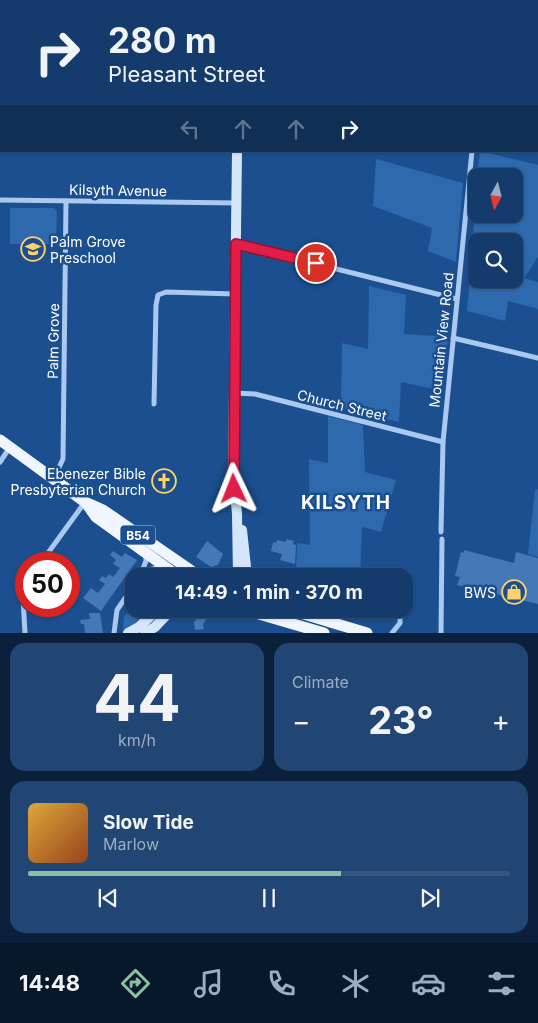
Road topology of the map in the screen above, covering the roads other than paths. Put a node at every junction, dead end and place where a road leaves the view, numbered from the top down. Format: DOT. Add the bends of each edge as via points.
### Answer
graph roads {
  1 [pos="237,152"];
  2 [pos="472,152"];
  3 [pos="0,200"];
  4 [pos="66,201"];
  5 [pos="236,203"];
  6 [pos="236,244"];
  7 [pos="235,294"];
  8 [pos="457,299"];
  9 [pos="453,338"];
  10 [pos="538,358"];
  11 [pos="234,392"];
  12 [pos="154,404"];
  13 [pos="0,440"];
  14 [pos="443,442"];
  15 [pos="10,447"];
  16 [pos="0,462"];
  17 [pos="54,479"];
  18 [pos="84,502"];
  19 [pos="237,514"];
  20 [pos="441,532"];
  21 [pos="442,539"];
  22 [pos="49,552"];
  23 [pos="146,552"];
  24 [pos="163,566"];
  25 [pos="143,568"];
  26 [pos="158,568"];
  27 [pos="166,568"];
  28 [pos="184,568"];
  29 [pos="238,568"];
  30 [pos="247,568"];
  31 [pos="125,599"];
  32 [pos="24,617"];
  33 [pos="148,618"];
  34 [pos="164,618"];
  35 [pos="273,618"];
  36 [pos="317,618"];
  37 [pos="400,618"];
  38 [pos="25,633"];
  39 [pos="114,633"];
  40 [pos="128,633"];
  41 [pos="144,633"];
  42 [pos="324,633"];
  43 [pos="367,633"];
  44 [pos="392,633"];
  45 [pos="441,633"];
  1 -- 5 [label="main road"];
  2 -- 8 [label="street, Mountain View Road"];
  3 -- 4 [label="street, Kilsyth Avenue"];
  4 -- 5 [label="street, Kilsyth Avenue"];
  4 -- 17 [label="street, Palm Grove" via="63,459"];
  5 -- 6 [label="main road"];
  6 -- 7 [label="main road"];
  6 -- 8 [label="street"];
  7 -- 11 [label="main road"];
  7 -- 12 [label="street" via="166,292 158,295"];
  8 -- 9 [label="street, Mountain View Road"];
  9 -- 10 [label="street"];
  9 -- 14 [label="street, Mountain View Road"];
  11 -- 14 [label="street, Church Street" via="255,394"];
  11 -- 19 [label="main road" via="232,470"];
  13 -- 15 [label="main road, B54"];
  14 -- 20 [label="street, Mountain View Road"];
  15 -- 16 [label="street"];
  15 -- 17 [label="main road, B54"];
  17 -- 18 [label="main road, B54"];
  18 -- 22 [label="street"];
  18 -- 23 [label="main road, B54" via="96,516"];
  18 -- 28 [label="main road, B54" via="104,510"];
  19 -- 29 [label="main road"];
  19 -- 30 [label="main road" via="245,539"];
  21 -- 45 [label="street"];
  23 -- 24 [label="main road, B54"];
  23 -- 25 [label="street"];
  24 -- 26 [label="street"];
  24 -- 27 [label="main road, B54"];
  31 -- 39 [label="street" via="117,610"];
  32 -- 38 [label="street"];
  33 -- 40 [label="main road"];
  34 -- 41 [label="main road"];
  35 -- 42 [label="main road"];
  36 -- 43 [label="main road"];
  37 -- 44 [label="street"];
}
